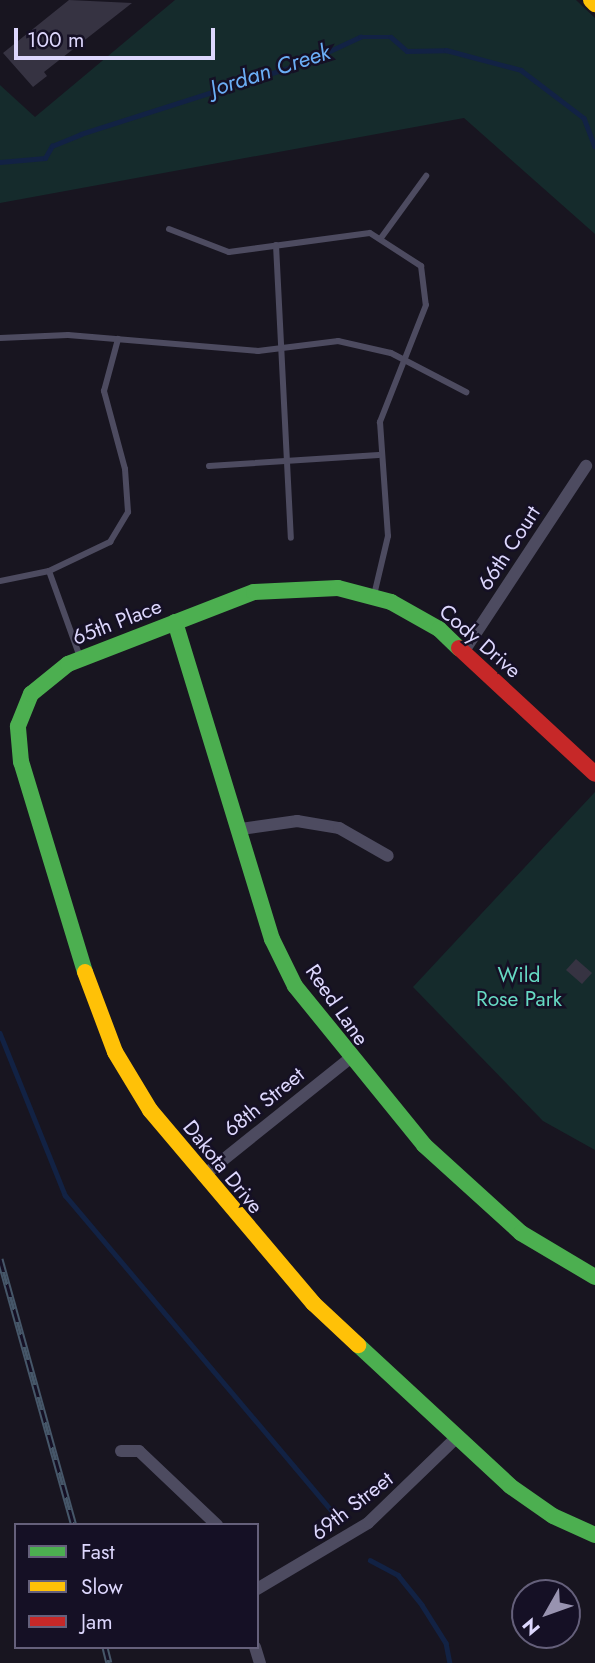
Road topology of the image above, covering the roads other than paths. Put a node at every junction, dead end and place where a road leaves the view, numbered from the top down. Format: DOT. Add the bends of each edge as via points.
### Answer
graph roads {
  1 [pos="591,0"];
  2 [pos="595,4"];
  3 [pos="426,176"];
  4 [pos="169,229"];
  5 [pos="381,238"];
  6 [pos="276,245"];
  7 [pos="0,338"];
  8 [pos="118,339"];
  9 [pos="277,349"];
  10 [pos="402,358"];
  11 [pos="466,391"];
  12 [pos="379,455"];
  13 [pos="286,461"];
  14 [pos="209,466"];
  15 [pos="586,466"];
  16 [pos="291,538"];
  17 [pos="49,571"];
  18 [pos="0,580"];
  19 [pos="374,596"];
  20 [pos="230,601"];
  21 [pos="175,622"];
  22 [pos="464,651"];
  23 [pos="81,659"];
  24 [pos="29,697"];
  25 [pos="595,774"];
  26 [pos="241,828"];
  27 [pos="388,856"];
  28 [pos="349,1059"];
  29 [pos="202,1176"];
  30 [pos="595,1277"];
  31 [pos="457,1437"];
  32 [pos="121,1451"];
  33 [pos="215,1523"];
  34 [pos="595,1535"];
  35 [pos="259,1588"];
  1 -- 2 [label="street"];
  3 -- 5 [label="lane"];
  4 -- 6 [label="lane" via="229,252"];
  5 -- 6 [label="lane" via="370,233"];
  5 -- 10 [label="lane" via="421,266 426,305"];
  6 -- 9 [label="lane"];
  7 -- 8 [label="lane"];
  8 -- 9 [label="lane"];
  8 -- 17 [label="lane" via="104,391 125,469 128,512 110,542"];
  9 -- 10 [label="lane" via="338,341"];
  9 -- 13 [label="lane"];
  10 -- 11 [label="lane"];
  10 -- 12 [label="lane" via="380,422"];
  12 -- 13 [label="lane"];
  12 -- 19 [label="lane" via="388,536"];
  13 -- 14 [label="lane"];
  13 -- 16 [label="lane"];
  15 -- 22 [label="street, 66th Court"];
  17 -- 18 [label="lane"];
  17 -- 23 [label="lane"];
  19 -- 20 [label="street, Cody Drive" via="312,586"];
  19 -- 22 [label="street, Cody Drive" via="419,616"];
  20 -- 21 [label="street, 65th Place"];
  21 -- 23 [label="street, 65th Place"];
  21 -- 26 [label="street, Reed Lane"];
  22 -- 25 [label="street, Cody Drive"];
  23 -- 24 [label="street, 65th Place" via="53,671"];
  24 -- 29 [label="street, Dakota Drive" via="18,726 20,758 101,1020 131,1082"];
  26 -- 27 [label="street" via="297,821 339,828"];
  26 -- 28 [label="street, Reed Lane" via="284,962"];
  28 -- 29 [label="street, 68th Street"];
  28 -- 30 [label="street, Reed Lane" via="477,1196 521,1233"];
  29 -- 31 [label="street, Dakota Drive" via="281,1271"];
  31 -- 34 [label="street, Dakota Drive" via="530,1502"];
  31 -- 35 [label="street, 69th Street" via="368,1523"];
  32 -- 33 [label="street" via="139,1451"];
}
